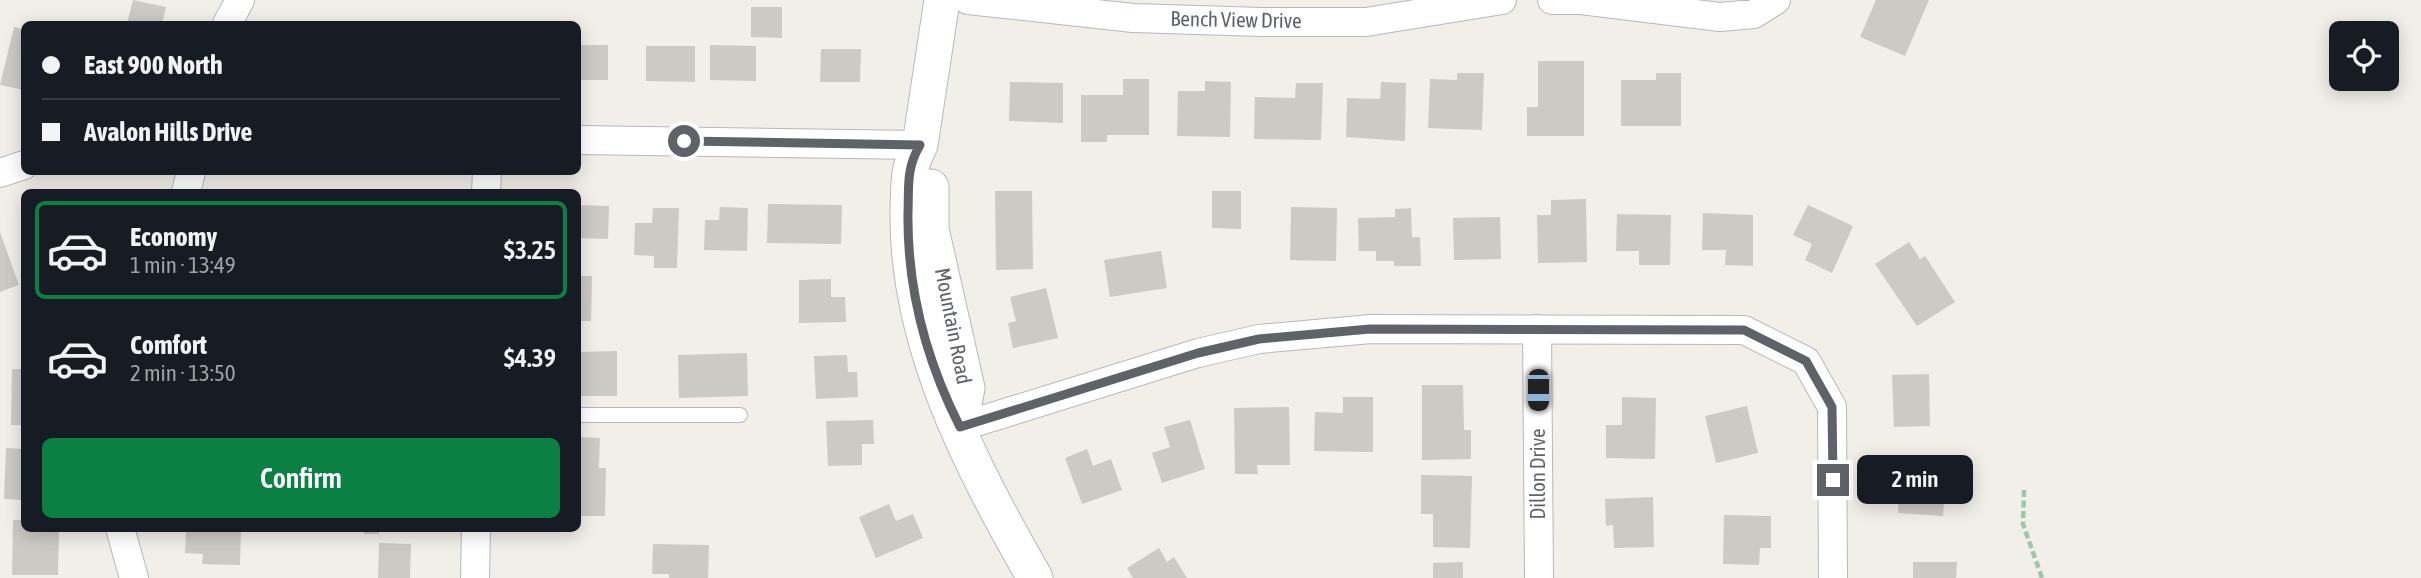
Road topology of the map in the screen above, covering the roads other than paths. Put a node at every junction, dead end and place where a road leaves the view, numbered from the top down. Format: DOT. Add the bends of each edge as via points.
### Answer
graph roads {
  1 [pos="240,0"];
  2 [pos="942,0"];
  3 [pos="968,0"];
  4 [pos="1502,0"];
  5 [pos="1552,0"];
  6 [pos="1776,0"];
  7 [pos="229,21"];
  8 [pos="581,140"];
  9 [pos="920,145"];
  10 [pos="21,166"];
  11 [pos="0,173"];
  12 [pos="1537,329"];
  13 [pos="581,415"];
  14 [pos="740,415"];
  15 [pos="960,427"];
  16 [pos="121,532"];
  17 [pos="476,532"];
  18 [pos="134,578"];
  19 [pos="475,578"];
  20 [pos="1035,578"];
  21 [pos="1539,578"];
  22 [pos="1833,578"];
  1 -- 7 [label="street"];
  2 -- 9 [label="street, Mountain Road"];
  3 -- 4 [label="street, Bench View Drive" via="1133,18 1262,22 1366,22"];
  5 -- 6 [label="street" via="1720,17 1754,14"];
  8 -- 9 [label="street"];
  9 -- 15 [label="street, Mountain Road" via="930,164 931,229 967,388"];
  10 -- 11 [label="street"];
  12 -- 15 [label="street" via="1370,329 1259,339 1198,353"];
  12 -- 21 [label="street, Dillon Drive"];
  12 -- 22 [label="street" via="1744,330 1806,361 1832,407"];
  13 -- 14 [label="lane"];
  15 -- 20 [label="street" via="993,504"];
  16 -- 18 [label="street"];
  17 -- 19 [label="street"];
}
